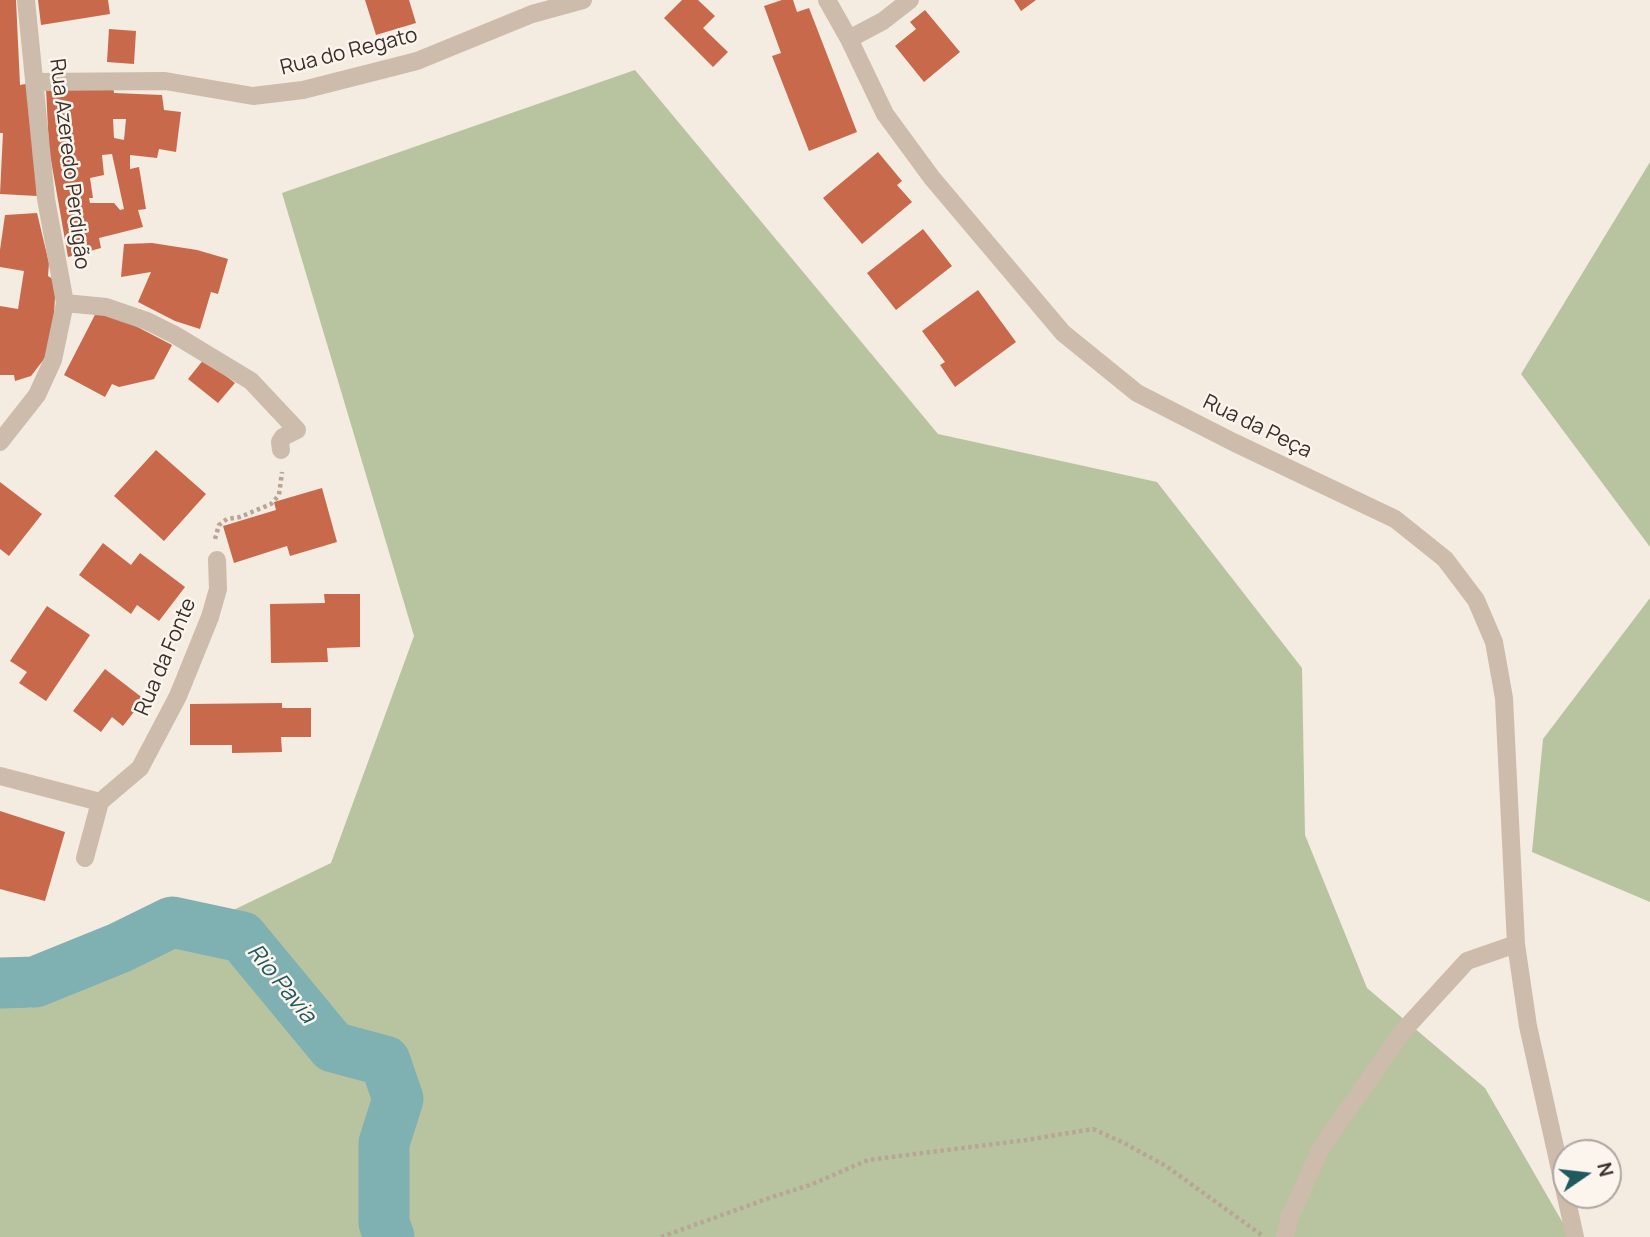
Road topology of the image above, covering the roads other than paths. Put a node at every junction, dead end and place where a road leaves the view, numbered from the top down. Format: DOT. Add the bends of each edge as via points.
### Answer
graph roads {
  1 [pos="26,0"];
  2 [pos="583,0"];
  3 [pos="827,0"];
  4 [pos="910,0"];
  5 [pos="849,39"];
  6 [pos="34,82"];
  7 [pos="65,303"];
  8 [pos="0,442"];
  9 [pos="281,450"];
  10 [pos="216,560"];
  11 [pos="0,776"];
  12 [pos="100,802"];
  13 [pos="85,858"];
  14 [pos="1516,944"];
  15 [pos="1285,1237"];
  16 [pos="1575,1237"];
  1 -- 6 [label="street, Rua Azeredo Perdigão"];
  2 -- 6 [label="street, Rua do Regato" via="532,14 417,61 303,90 253,96 165,82"];
  3 -- 5 [label="street, Rua da Peça"];
  4 -- 5 [label="street"];
  5 -- 14 [label="street, Rua da Peça" via="885,114 932,178 1063,333 1137,393 1395,519 1445,559 1476,600 1494,642 1504,698"];
  6 -- 7 [label="street, Rua Azeredo Perdigão" via="46,199"];
  7 -- 8 [label="street, Rua Azeredo Perdigão" via="53,360 37,395"];
  7 -- 9 [label="street" via="106,307 147,321 251,381 297,430 283,437"];
  10 -- 12 [label="street, Rua da Fonte" via="218,589 178,696 140,768"];
  11 -- 12 [label="street"];
  12 -- 13 [label="street"];
  14 -- 15 [label="street" via="1467,961 1403,1031 1321,1148"];
  14 -- 16 [label="street, Rua da Peça" via="1528,1026"];
}
